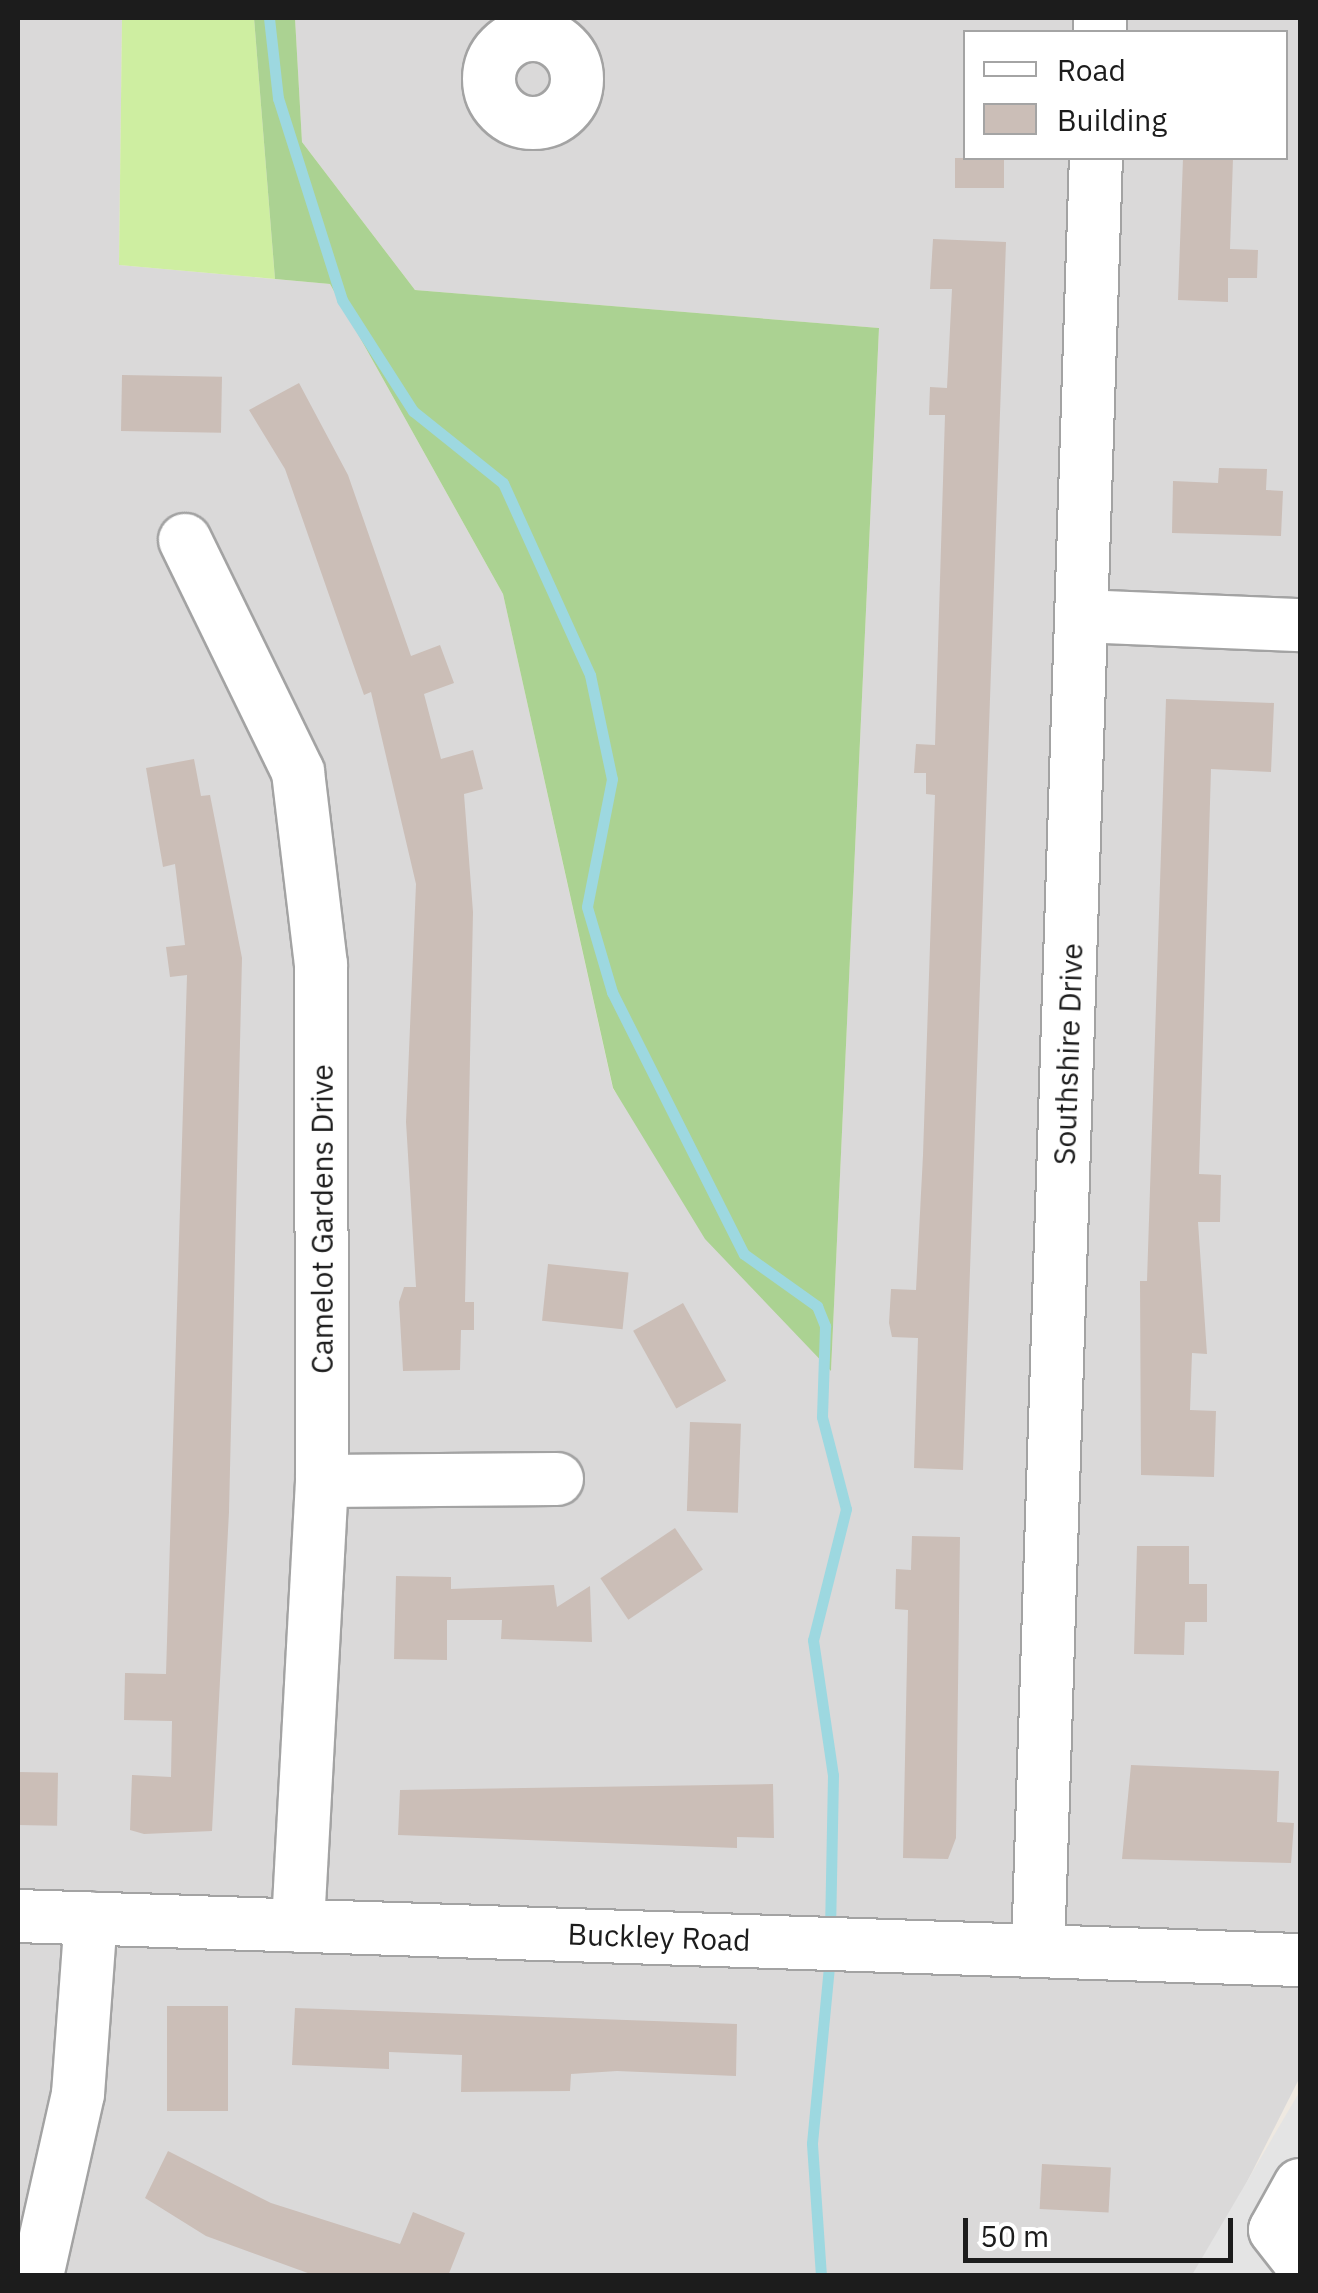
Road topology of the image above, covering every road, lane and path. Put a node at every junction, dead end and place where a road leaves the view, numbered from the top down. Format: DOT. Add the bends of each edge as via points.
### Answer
graph roads {
  1 [pos="1096,160"];
  2 [pos="185,540"];
  3 [pos="1083,616"];
  4 [pos="1300,625"];
  5 [pos="557,1479"];
  6 [pos="322,1481"];
  7 [pos="18,1916"];
  8 [pos="91,1918"];
  9 [pos="298,1925"];
  10 [pos="1038,1950"];
  11 [pos="1300,1960"];
  12 [pos="1300,2185"];
  13 [pos="1277,2256"];
  14 [pos="37,2276"];
  1 -- 3 [label="street, Southshire Drive"];
  2 -- 6 [label="street, Camelot Gardens Drive" via="298,772 321,964"];
  3 -- 4 [label="street"];
  3 -- 10 [label="street, Southshire Drive"];
  5 -- 6 [label="street"];
  6 -- 9 [label="street, Camelot Gardens Drive"];
  7 -- 8 [label="street, Buckley Road"];
  8 -- 9 [label="street, Buckley Road"];
  8 -- 14 [label="street" via="78,2094"];
  9 -- 10 [label="street, Buckley Road"];
  10 -- 11 [label="street, Buckley Road"];
  12 -- 13 [label="street"];
}
